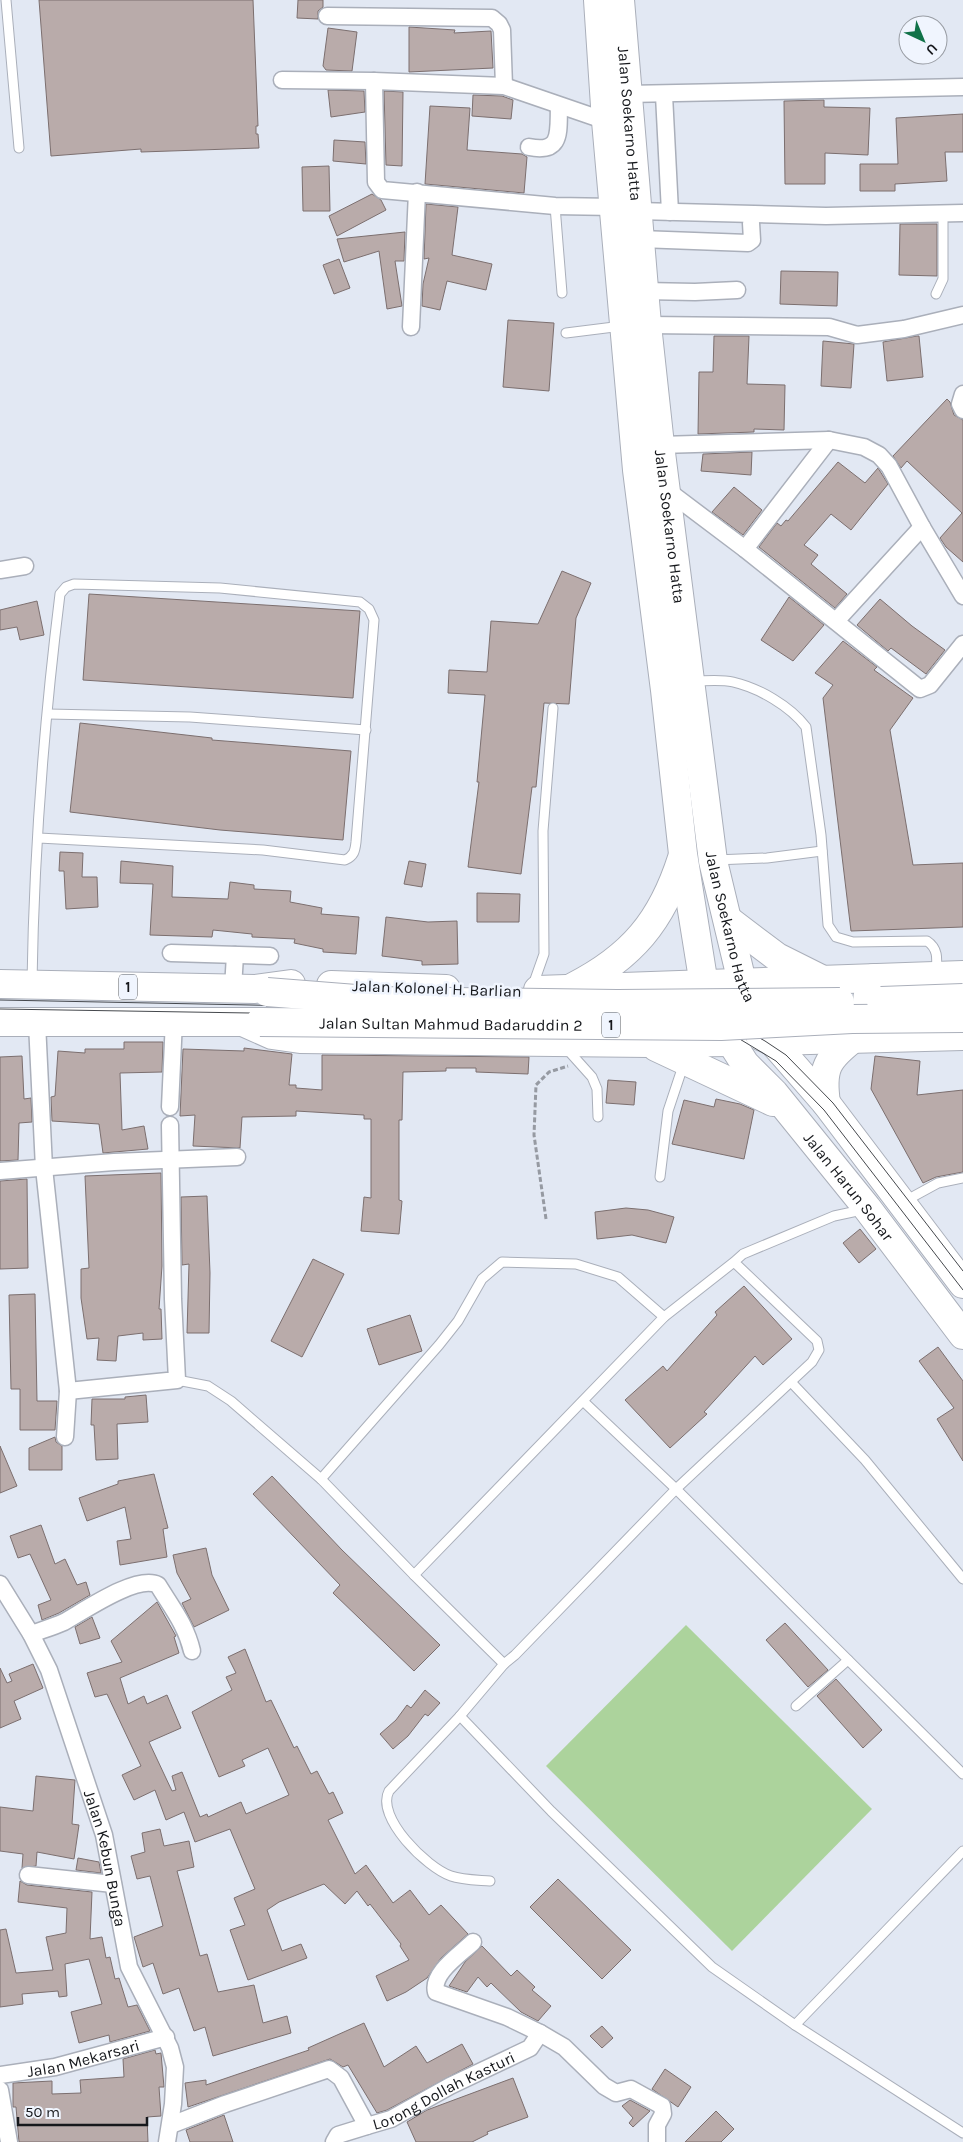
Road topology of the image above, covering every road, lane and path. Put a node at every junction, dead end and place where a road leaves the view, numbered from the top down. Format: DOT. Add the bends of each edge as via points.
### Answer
graph roads {
  1 [pos="6,0"];
  2 [pos="598,0"];
  3 [pos="620,0"];
  4 [pos="327,16"];
  5 [pos="282,80"];
  6 [pos="374,81"];
  7 [pos="504,86"];
  8 [pos="963,87"];
  9 [pos="627,94"];
  10 [pos="664,95"];
  11 [pos="559,106"];
  12 [pos="606,121"];
  13 [pos="529,147"];
  14 [pos="19,148"];
  15 [pos="417,192"];
  16 [pos="555,206"];
  17 [pos="626,209"];
  18 [pos="670,212"];
  19 [pos="963,212"];
  20 [pos="943,213"];
  21 [pos="751,223"];
  22 [pos="640,239"];
  23 [pos="737,290"];
  24 [pos="644,291"];
  25 [pos="562,293"];
  26 [pos="936,294"];
  27 [pos="963,315"];
  28 [pos="636,326"];
  29 [pos="411,327"];
  30 [pos="566,333"];
  31 [pos="963,394"];
  32 [pos="963,410"];
  33 [pos="829,440"];
  34 [pos="660,445"];
  35 [pos="668,492"];
  36 [pos="922,527"];
  37 [pos="745,549"];
  38 [pos="25,566"];
  39 [pos="0,570"];
  40 [pos="963,596"];
  41 [pos="836,621"];
  42 [pos="963,644"];
  43 [pos="690,680"];
  44 [pos="553,708"];
  45 [pos="48,714"];
  46 [pos="366,730"];
  47 [pos="39,838"];
  48 [pos="822,852"];
  49 [pos="683,854"];
  50 [pos="713,860"];
  51 [pos="728,920"];
  52 [pos="171,953"];
  53 [pos="235,955"];
  54 [pos="270,956"];
  55 [pos="963,975"];
  56 [pos="936,976"];
  57 [pos="874,978"];
  58 [pos="822,979"];
  59 [pos="742,982"];
  60 [pos="0,984"];
  61 [pos="32,985"];
  62 [pos="704,985"];
  63 [pos="650,987"];
  64 [pos="252,990"];
  65 [pos="531,990"];
  66 [pos="567,990"];
  67 [pos="963,998"];
  68 [pos="963,1018"];
  69 [pos="174,1020"];
  70 [pos="0,1022"];
  71 [pos="252,1022"];
  72 [pos="37,1023"];
  73 [pos="736,1032"];
  74 [pos="963,1036"];
  75 [pos="881,1037"];
  76 [pos="854,1038"];
  77 [pos="772,1041"];
  78 [pos="561,1042"];
  79 [pos="650,1044"];
  80 [pos="684,1060"];
  81 [pos="580,1063"];
  82 [pos="826,1103"];
  83 [pos="170,1107"];
  84 [pos="786,1108"];
  85 [pos="598,1117"];
  86 [pos="170,1125"];
  87 [pos="237,1157"];
  88 [pos="171,1160"];
  89 [pos="44,1168"];
  90 [pos="0,1171"];
  91 [pos="660,1177"];
  92 [pos="963,1178"];
  93 [pos="902,1203"];
  94 [pos="867,1208"];
  95 [pos="546,1219"];
  96 [pos="734,1262"];
  97 [pos="963,1284"];
  98 [pos="664,1317"];
  99 [pos="963,1335"];
  100 [pos="177,1380"];
  101 [pos="791,1382"];
  102 [pos="68,1391"];
  103 [pos="583,1401"];
  104 [pos="65,1437"];
  105 [pos="321,1479"];
  106 [pos="676,1489"];
  107 [pos="414,1575"];
  108 [pos="963,1579"];
  109 [pos="0,1584"];
  110 [pos="31,1634"];
  111 [pos="192,1652"];
  112 [pos="848,1660"];
  113 [pos="504,1664"];
  114 [pos="796,1706"];
  115 [pos="460,1716"];
  116 [pos="963,1774"];
  117 [pos="963,1851"];
  118 [pos="28,1874"];
  119 [pos="490,1881"];
  120 [pos="113,1884"];
  121 [pos="473,1942"];
  122 [pos="794,2025"];
  123 [pos="540,2033"];
  124 [pos="166,2037"];
  125 [pos="0,2075"];
  126 [pos="0,2090"];
  127 [pos="171,2125"];
  128 [pos="367,2126"];
  129 [pos="963,2133"];
  130 [pos="8,2142"];
  131 [pos="167,2142"];
  132 [pos="334,2142"];
  133 [pos="657,2142"];
  1 -- 14 [label="lane"];
  2 -- 12 [label="highway, Jalan Soekarno Hatta"];
  3 -- 9 [label="highway, Jalan Soekarno Hatta"];
  4 -- 7 [label="street" via="492,18 502,30"];
  5 -- 6 [label="street"];
  6 -- 7 [label="street"];
  6 -- 15 [label="street" via="376,182 382,190"];
  7 -- 11 [label="street"];
  8 -- 10 [label="street"];
  9 -- 10 [label="street"];
  9 -- 17 [label="highway, Jalan Soekarno Hatta"];
  10 -- 18 [label="street"];
  11 -- 12 [label="street"];
  11 -- 13 [label="street" via="557,140 550,148"];
  12 -- 17 [label="highway, Jalan Soekarno Hatta"];
  15 -- 16 [label="street"];
  15 -- 29 [label="street"];
  16 -- 17 [label="street"];
  16 -- 25 [label="lane"];
  17 -- 18 [label="street"];
  17 -- 22 [label="highway, Jalan Soekarno Hatta"];
  17 -- 28 [label="highway, Jalan Soekarno Hatta"];
  18 -- 20 [label="street" via="826,216"];
  19 -- 20 [label="street"];
  20 -- 26 [label="lane" via="943,278"];
  21 -- 22 [label="street" via="752,240 748,244"];
  22 -- 24 [label="highway, Jalan Soekarno Hatta"];
  23 -- 24 [label="street"];
  24 -- 28 [label="highway, Jalan Soekarno Hatta"];
  27 -- 28 [label="street" via="904,329 857,335 829,327"];
  28 -- 30 [label="lane"];
  28 -- 34 [label="highway, Jalan Soekarno Hatta"];
  28 -- 49 [label="highway, Jalan Soekarno Hatta" via="637,470 666,690"];
  31 -- 32 [label="street" via="960,404"];
  33 -- 34 [label="street"];
  33 -- 36 [label="street" via="864,447 879,455 889,466"];
  33 -- 37 [label="street"];
  34 -- 35 [label="highway, Jalan Soekarno Hatta"];
  35 -- 37 [label="street"];
  35 -- 43 [label="highway, Jalan Soekarno Hatta"];
  36 -- 40 [label="street"];
  36 -- 41 [label="street"];
  37 -- 41 [label="street"];
  38 -- 39 [label="street"];
  41 -- 42 [label="street" via="920,688 930,685"];
  43 -- 48 [label="lane" via="732,681 776,700 801,720 806,727"];
  43 -- 50 [label="highway, Jalan Soekarno Hatta"];
  44 -- 65 [label="lane" via="543,831 544,954"];
  45 -- 46 [label="lane" via="190,717"];
  45 -- 46 [label="lane" via="60,594 66,587 74,584 220,588 360,602 369,609 374,620"];
  45 -- 47 [label="lane"];
  46 -- 47 [label="lane" via="355,851 345,860 263,850"];
  47 -- 61 [label="lane"];
  48 -- 50 [label="lane"];
  48 -- 56 [label="lane" via="828,924 836,937 853,942 927,941 934,946 938,956"];
  49 -- 62 [label="highway, Jalan Soekarno Hatta"];
  49 -- 66 [label="highway" via="672,889 641,938 607,967"];
  50 -- 51 [label="highway, Jalan Soekarno Hatta"];
  51 -- 58 [label="highway" via="778,956"];
  51 -- 59 [label="highway, Jalan Soekarno Hatta"];
  52 -- 53 [label="street"];
  53 -- 54 [label="street"];
  53 -- 64 [label="street"];
  55 -- 56 [label="highway, Jalan Kolonel H. Barlian"];
  56 -- 57 [label="highway, Jalan Kolonel H. Barlian"];
  57 -- 58 [label="highway, Jalan Kolonel H. Barlian"];
  57 -- 75 [label="highway" via="866,998 867,1011"];
  58 -- 59 [label="highway, Jalan Kolonel H. Barlian"];
  59 -- 62 [label="highway, Jalan Kolonel H. Barlian"];
  59 -- 73 [label="highway" via="744,1008"];
  59 -- 77 [label="highway, Jalan Soekarno Hatta"];
  60 -- 61 [label="highway, Jalan Kolonel H. Barlian / 1"];
  61 -- 64 [label="highway, Jalan Kolonel H. Barlian / 1"];
  62 -- 63 [label="highway, Jalan Kolonel H. Barlian / 1"];
  62 -- 73 [label="highway, Jalan Soekarno Hatta"];
  63 -- 66 [label="highway, Jalan Kolonel H. Barlian / 1"];
  63 -- 79 [label="highway" via="664,1008 665,1019 663,1030"];
  64 -- 65 [label="highway, Jalan Kolonel H. Barlian / 1" via="301,984"];
  64 -- 67 [label="highway, Jalan Sultan Mahmud Badaruddin 2 / 1, bridge" via="381,1001 617,1004"];
  65 -- 66 [label="highway, Jalan Kolonel H. Barlian / 1"];
  68 -- 71 [label="highway, Jalan Sultan Mahmud Badaruddin 2 / 1, bridge" via="852,1019 721,1026"];
  69 -- 71 [label="highway, Jalan Sultan Mahmud Badaruddin 2 / 1"];
  69 -- 72 [label="highway, Jalan Sultan Mahmud Badaruddin 2 / 1"];
  69 -- 83 [label="street"];
  70 -- 72 [label="highway, Jalan Sultan Mahmud Badaruddin 2 / 1"];
  71 -- 78 [label="highway, 1" via="272,1035 300,1038"];
  72 -- 89 [label="street"];
  73 -- 77 [label="highway" via="756,1034"];
  73 -- 79 [label="highway, 1"];
  73 -- 84 [label="highway, Jalan Harun Sohar" via="745,1064"];
  74 -- 75 [label="highway"];
  75 -- 76 [label="highway"];
  76 -- 77 [label="highway"];
  76 -- 82 [label="highway" via="828,1064 823,1080"];
  77 -- 82 [label="highway, Jalan Harun Sohar"];
  78 -- 79 [label="highway, 1"];
  78 -- 81 [label="lane"];
  79 -- 80 [label="highway"];
  80 -- 84 [label="highway"];
  80 -- 91 [label="lane" via="668,1111"];
  81 -- 85 [label="lane" via="597,1089"];
  81 -- 95 [label="path" via="549,1072 536,1085 534,1135"];
  82 -- 93 [label="highway, Jalan Harun Sohar"];
  84 -- 94 [label="highway, Jalan Harun Sohar"];
  86 -- 88 [label="street"];
  87 -- 88 [label="street"];
  88 -- 89 [label="street"];
  88 -- 100 [label="street"];
  89 -- 90 [label="street"];
  89 -- 102 [label="street"];
  92 -- 93 [label="lane" via="938,1183"];
  93 -- 97 [label="highway, Jalan Harun Sohar"];
  94 -- 96 [label="lane" via="834,1216 743,1254"];
  94 -- 99 [label="highway, Jalan Harun Sohar"];
  96 -- 98 [label="lane"];
  96 -- 101 [label="lane" via="817,1341 818,1350 812,1362"];
  98 -- 103 [label="lane"];
  98 -- 105 [label="lane" via="618,1277 576,1264 502,1262 482,1279 458,1321 439,1345"];
  100 -- 102 [label="street"];
  100 -- 105 [label="lane" via="208,1386 232,1401"];
  101 -- 106 [label="lane"];
  101 -- 108 [label="lane" via="865,1460"];
  102 -- 104 [label="street"];
  103 -- 106 [label="lane"];
  103 -- 107 [label="lane"];
  105 -- 107 [label="lane"];
  106 -- 112 [label="lane"];
  106 -- 113 [label="lane"];
  107 -- 113 [label="lane"];
  109 -- 110 [label="street, Jalan Kebun Bunga"];
  110 -- 111 [label="street" via="63,1622 108,1597 152,1582 182,1621"];
  110 -- 120 [label="street, Jalan Kebun Bunga" via="49,1670 84,1774 104,1836"];
  112 -- 114 [label="lane"];
  112 -- 116 [label="lane"];
  113 -- 115 [label="lane"];
  115 -- 119 [label="lane" via="389,1791 386,1804 406,1842 422,1856 450,1876"];
  115 -- 122 [label="lane" via="712,1967"];
  117 -- 122 [label="lane"];
  118 -- 120 [label="street"];
  120 -- 124 [label="street, Jalan Kebun Bunga" via="129,1967"];
  121 -- 123 [label="street" via="444,1970 436,1981 436,1992"];
  122 -- 129 [label="lane"];
  123 -- 128 [label="street, Lorong Dollah Kasturi" via="530,2048 450,2086 391,2119"];
  123 -- 133 [label="street" via="564,2047 604,2086 616,2093 631,2089 662,2106"];
  124 -- 125 [label="street, Jalan Mekarsari" via="55,2068"];
  124 -- 127 [label="street, Jalan Kebun Bunga" via="175,2067"];
  126 -- 130 [label="street"];
  127 -- 128 [label="street, Lorong Dollah Kasturi" via="329,2069 341,2078"];
  127 -- 131 [label="street, Jalan Kebun Bunga"];
  128 -- 132 [label="street" via="338,2135"];
}
